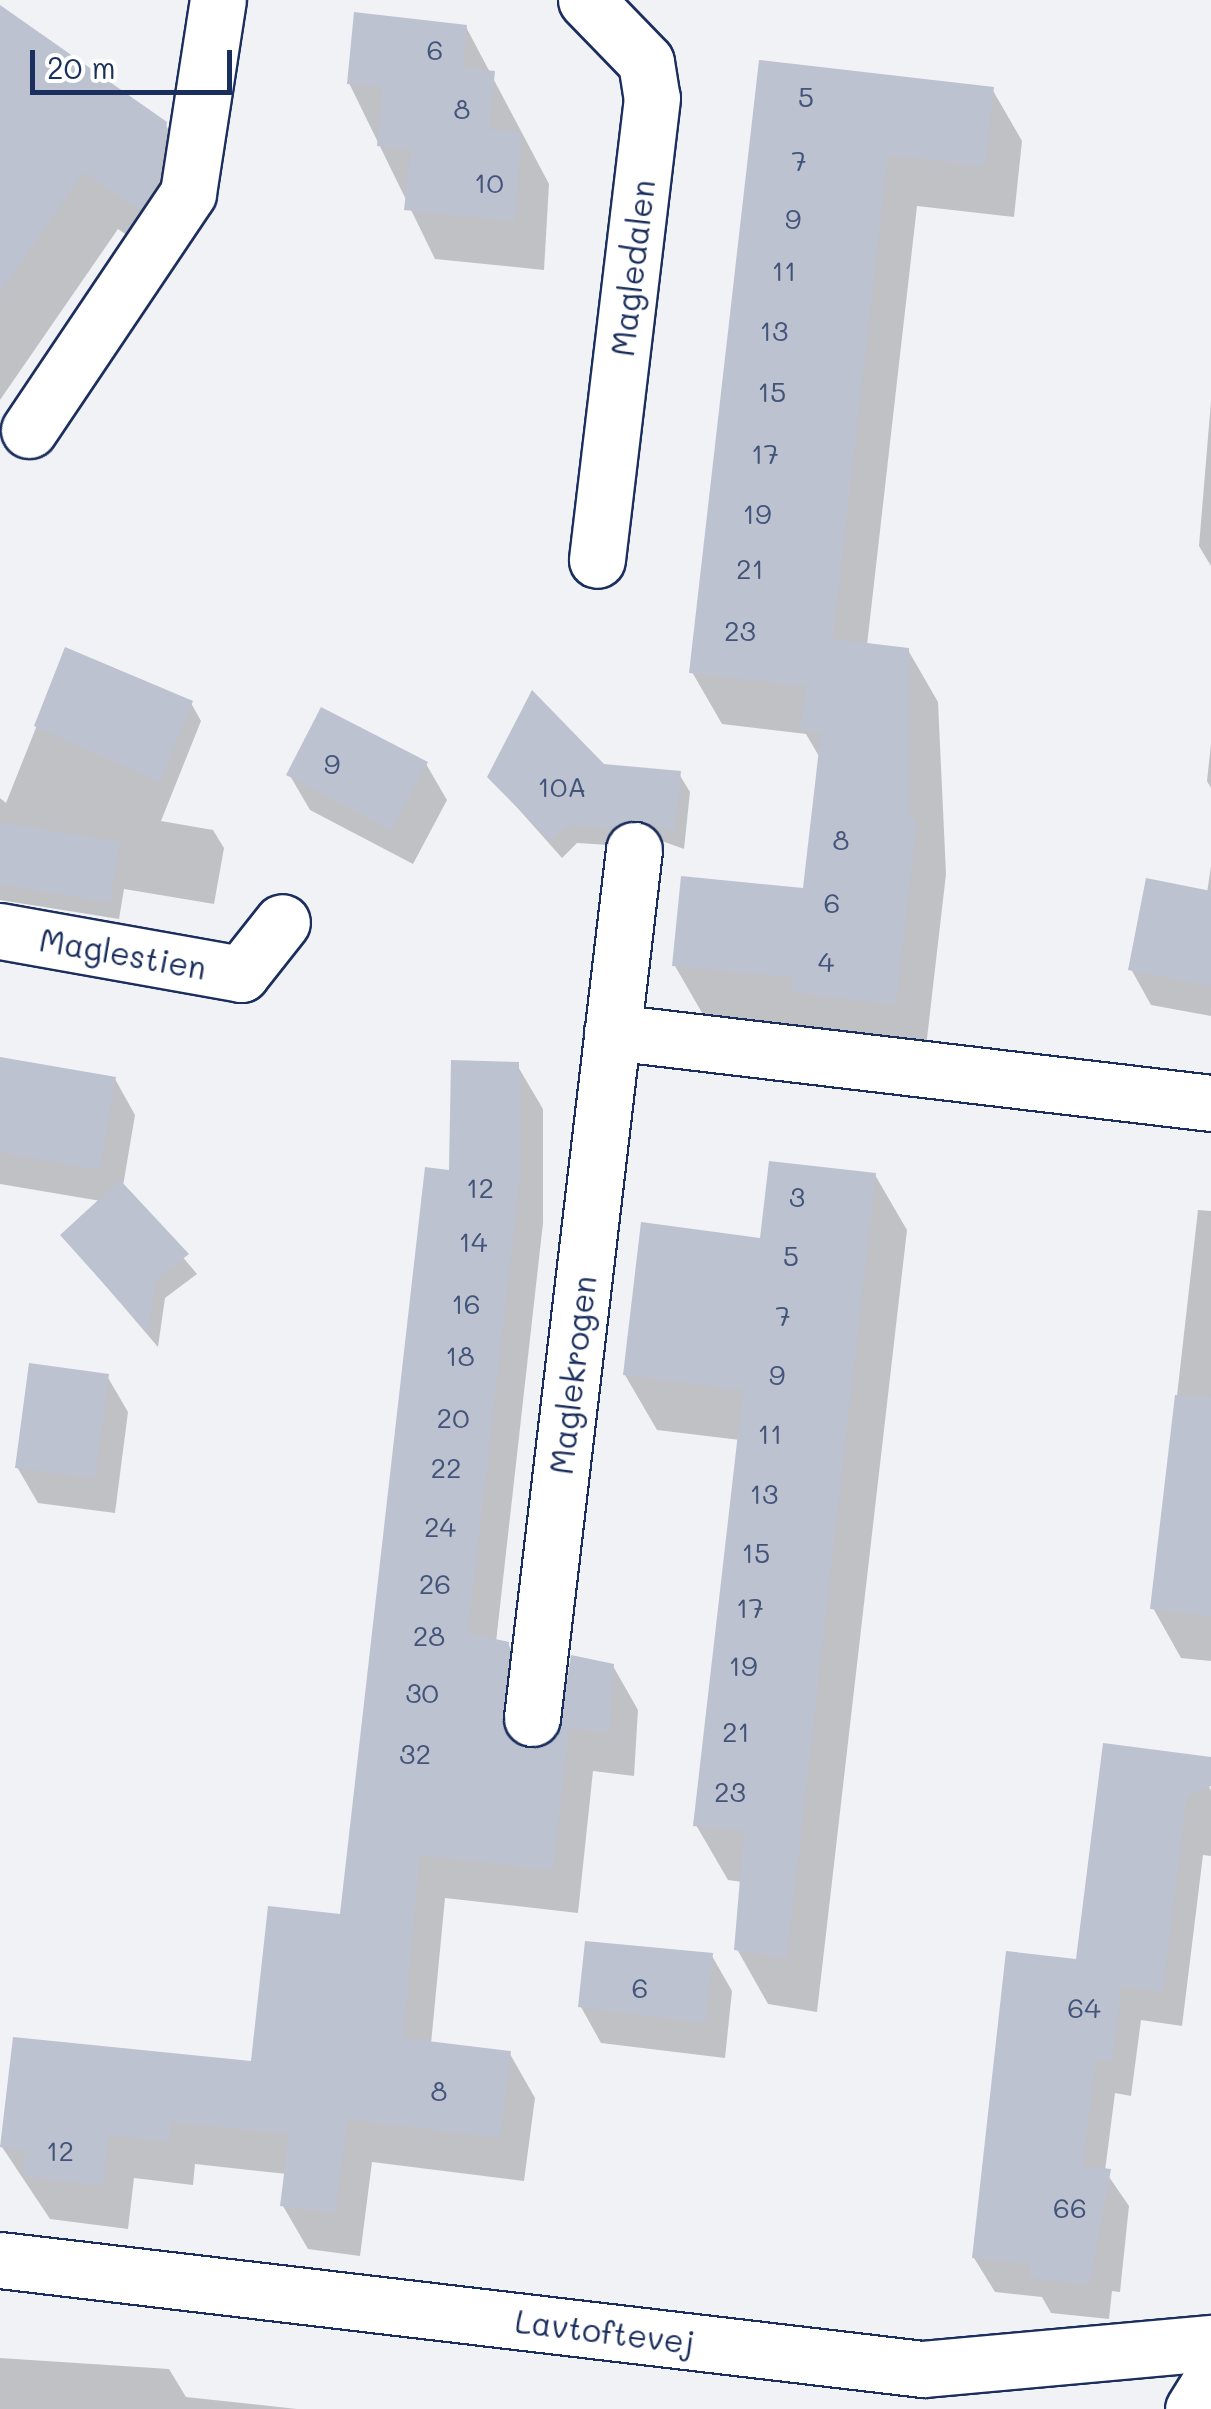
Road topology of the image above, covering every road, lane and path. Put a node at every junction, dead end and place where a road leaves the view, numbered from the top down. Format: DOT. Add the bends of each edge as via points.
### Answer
graph roads {
  1 [pos="218,0"];
  2 [pos="586,0"];
  3 [pos="29,430"];
  4 [pos="597,560"];
  5 [pos="634,850"];
  6 [pos="282,922"];
  7 [pos="0,931"];
  8 [pos="612,1032"];
  9 [pos="1211,1104"];
  10 [pos="532,1718"];
  11 [pos="0,2260"];
  12 [pos="1211,2343"];
  13 [pos="1211,2380"];
  14 [pos="1192,2409"];
  1 -- 3 [label="street" via="188,193"];
  2 -- 4 [label="street, Magledalen" via="646,62 652,98"];
  5 -- 8 [label="street, Maglekrogen"];
  6 -- 7 [label="street, Maglestien" via="241,974"];
  8 -- 9 [label="street"];
  8 -- 10 [label="street, Maglekrogen"];
  11 -- 12 [label="street, Lavtoftevej" via="923,2369"];
  13 -- 14 [label="street"];
}
